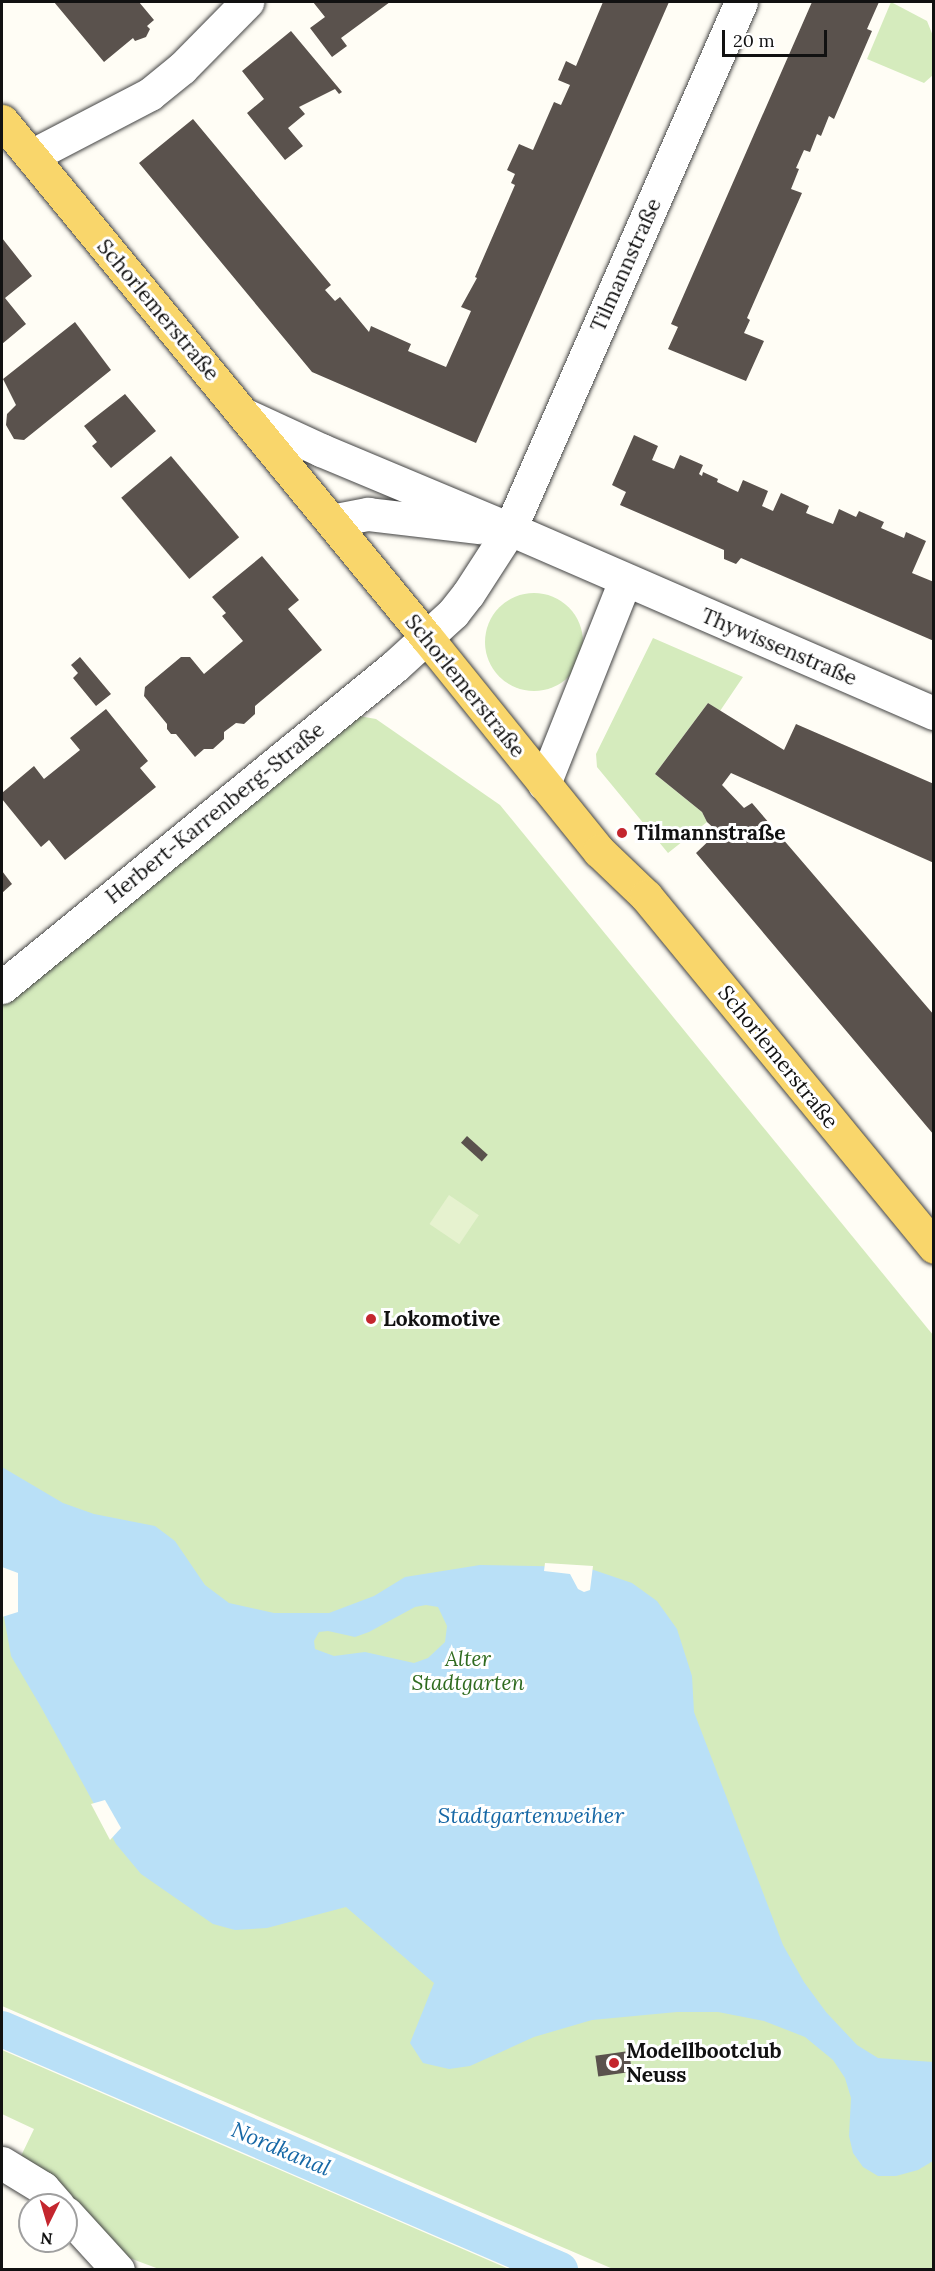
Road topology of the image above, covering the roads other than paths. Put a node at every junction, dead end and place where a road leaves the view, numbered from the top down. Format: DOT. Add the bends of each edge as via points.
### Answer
graph roads {
  1 [pos="247,2"];
  2 [pos="741,2"];
  3 [pos="2,122"];
  4 [pos="31,156"];
  5 [pos="244,415"];
  6 [pos="331,520"];
  7 [pos="510,529"];
  8 [pos="625,580"];
  9 [pos="427,638"];
  10 [pos="933,713"];
  11 [pos="544,784"];
  12 [pos="2,987"];
  13 [pos="933,1247"];
  14 [pos="2,2163"];
  15 [pos="47,2193"];
  16 [pos="78,2226"];
  17 [pos="118,2270"];
  1 -- 4 [label="street" via="190,61 150,94"];
  2 -- 7 [label="street, Tilmannstraße"];
  3 -- 4 [label="main road, Schorlemerstraße"];
  4 -- 5 [label="main road, Schorlemerstraße"];
  5 -- 6 [label="main road, Schorlemerstraße"];
  5 -- 7 [label="street, Thywissenstraße"];
  6 -- 7 [label="street" via="368,514"];
  6 -- 9 [label="main road, Schorlemerstraße"];
  7 -- 8 [label="street, Thywissenstraße"];
  7 -- 9 [label="street, Tilmannstraße" via="468,594"];
  8 -- 10 [label="street, Thywissenstraße"];
  8 -- 11 [label="street"];
  9 -- 11 [label="main road, Schorlemerstraße"];
  9 -- 12 [label="street, Herbert-Karrenberg-Straße"];
  11 -- 13 [label="main road, Schorlemerstraße" via="599,851 646,896"];
  14 -- 15 [label="street"];
  16 -- 17 [label="street"];
}
